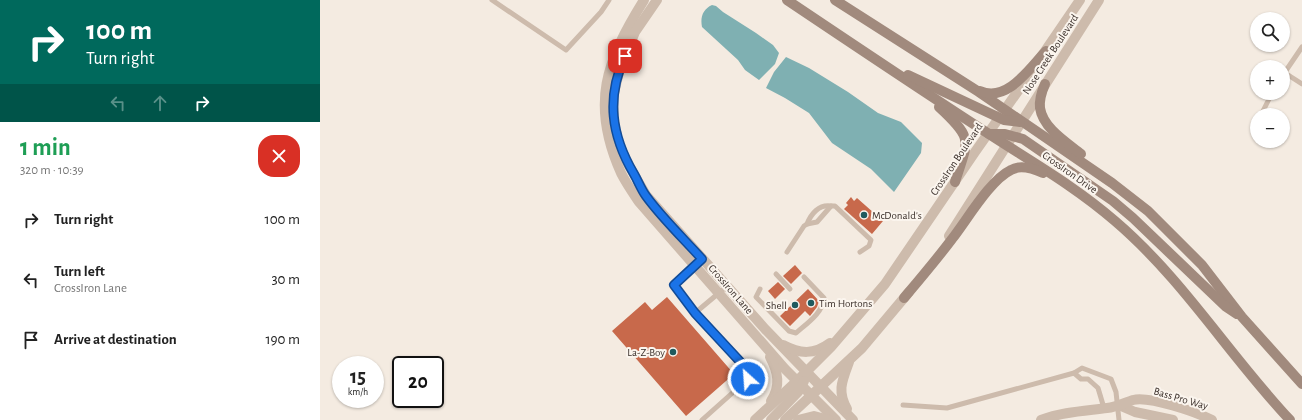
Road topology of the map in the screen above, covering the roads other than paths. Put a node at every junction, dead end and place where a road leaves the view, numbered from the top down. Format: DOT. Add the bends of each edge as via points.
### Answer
graph roads {
  1 [pos="492,0"];
  2 [pos="609,0"];
  3 [pos="644,0"];
  4 [pos="656,0"];
  5 [pos="787,0"];
  6 [pos="835,0"];
  7 [pos="1080,0"];
  8 [pos="1099,0"];
  9 [pos="640,16"];
  10 [pos="1302,47"];
  11 [pos="1046,51"];
  12 [pos="866,52"];
  13 [pos="1290,65"];
  14 [pos="1290,77"];
  15 [pos="907,80"];
  16 [pos="1044,84"];
  17 [pos="1302,84"];
  18 [pos="971,86"];
  19 [pos="1002,114"];
  20 [pos="1022,122"];
  21 [pos="988,134"];
  22 [pos="1014,136"];
  23 [pos="1007,146"];
  24 [pos="955,182"];
  25 [pos="1065,183"];
  26 [pos="831,206"];
  27 [pos="807,224"];
  28 [pos="787,252"];
  29 [pos="860,252"];
  30 [pos="698,263"];
  31 [pos="1202,265"];
  32 [pos="776,274"];
  33 [pos="804,277"];
  34 [pos="760,289"];
  35 [pos="790,289"];
  36 [pos="723,290"];
  37 [pos="904,298"];
  38 [pos="695,313"];
  39 [pos="1242,317"];
  40 [pos="844,333"];
  41 [pos="776,340"];
  42 [pos="765,346"];
  43 [pos="850,359"];
  44 [pos="806,372"];
  45 [pos="1074,373"];
  46 [pos="800,384"];
  47 [pos="1302,384"];
  48 [pos="821,387"];
  49 [pos="812,396"];
  50 [pos="903,405"];
  51 [pos="1119,406"];
  52 [pos="1104,408"];
  53 [pos="765,411"];
  54 [pos="702,420"];
  55 [pos="755,420"];
  56 [pos="771,420"];
  57 [pos="785,420"];
  58 [pos="798,420"];
  59 [pos="829,420"];
  60 [pos="836,420"];
  61 [pos="853,420"];
  62 [pos="1041,420"];
  63 [pos="1119,420"];
  64 [pos="1173,420"];
  65 [pos="1212,420"];
  66 [pos="1290,420"];
  1 -- 2 [label="lane" via="566,50"];
  3 -- 9 [label="street"];
  4 -- 9 [label="street"];
  5 -- 12 [label="main road, CrossIron Drive"];
  6 -- 18 [label="main road"];
  7 -- 11 [label="street, Nose Creek Boulevard"];
  8 -- 16 [label="street, Nose Creek Boulevard"];
  9 -- 30 [label="street, CrossIron Lane" via="620,68 613,97 614,122 619,145 646,195"];
  10 -- 13 [label="lane"];
  11 -- 18 [label="main road" via="1009,88 990,94"];
  11 -- 19 [label="street, Nose Creek Boulevard"];
  12 -- 15 [label="main road, CrossIron Drive"];
  12 -- 19 [label="main road" via="903,72"];
  14 -- 17 [label="lane"];
  15 -- 21 [label="main road, CrossIron Drive"];
  15 -- 24 [label="main road" via="950,117 964,135 966,150"];
  16 -- 20 [label="street, Nose Creek Boulevard"];
  16 -- 31 [label="main road" via="1040,109 1048,126 1152,208 1196,253"];
  18 -- 19 [label="main road"];
  19 -- 20 [label="main road" via="1015,122"];
  19 -- 21 [label="street, CrossIron Boulevard"];
  20 -- 22 [label="street"];
  20 -- 31 [label="main road, CrossIron Drive" via="1112,183 1148,211"];
  21 -- 22 [label="main road"];
  21 -- 23 [label="main road, CrossIron Drive"];
  21 -- 24 [label="street, CrossIron Boulevard"];
  22 -- 23 [label="street"];
  22 -- 39 [label="main road" via="1023,138 1113,201 1225,306"];
  23 -- 25 [label="main road, CrossIron Drive"];
  23 -- 37 [label="street" via="941,248"];
  24 -- 40 [label="street, CrossIron Boulevard" via="885,284"];
  25 -- 37 [label="main road" via="1028,168 1016,168 1004,174"];
  25 -- 66 [label="main road, CrossIron Drive" via="1115,221 1179,284 1257,384"];
  26 -- 27 [label="lane" via="817,222"];
  26 -- 27 [label="lane" via="822,206 816,210"];
  26 -- 29 [label="lane" via="835,206 871,240 869,246"];
  27 -- 28 [label="lane"];
  30 -- 36 [label="street, CrossIron Lane"];
  30 -- 38 [label="lane" via="674,285"];
  31 -- 39 [label="main road, CrossIron Drive"];
  32 -- 35 [label="lane"];
  33 -- 34 [label="lane" via="824,298 824,302 821,310 796,333 789,331 756,297"];
  36 -- 38 [label="lane"];
  36 -- 41 [label="street, CrossIron Lane"];
  36 -- 42 [label="street, CrossIron Lane"];
  37 -- 43 [label="street" via="881,327"];
  38 -- 54 [label="lane" via="749,373 748,379"];
  39 -- 47 [label="main road, CrossIron Drive"];
  40 -- 41 [label="street" via="821,348 808,352 791,349"];
  40 -- 44 [label="street, CrossIron Boulevard"];
  41 -- 44 [label="street, CrossIron Lane"];
  42 -- 46 [label="street, CrossIron Lane"];
  42 -- 53 [label="street" via="777,374 778,384 774,397"];
  43 -- 48 [label="street"];
  43 -- 61 [label="street" via="841,390 842,399"];
  44 -- 46 [label="street"];
  44 -- 48 [label="street, CrossIron Lane"];
  45 -- 50 [label="lane" via="947,408"];
  45 -- 51 [label="lane" via="1082,368 1111,379"];
  45 -- 52 [label="lane" via="1081,379 1088,379 1098,388"];
  46 -- 49 [label="street"];
  46 -- 53 [label="street"];
  46 -- 56 [label="street"];
  48 -- 49 [label="street"];
  48 -- 61 [label="street"];
  49 -- 57 [label="street"];
  49 -- 60 [label="street"];
  51 -- 52 [label="street, Bass Pro Way"];
  51 -- 63 [label="lane"];
  51 -- 64 [label="street, Bass Pro Way"];
  51 -- 65 [label="street, Bass Pro Way" via="1134,400 1145,401 1187,410"];
  52 -- 62 [label="street, Bass Pro Way" via="1066,413"];
  53 -- 55 [label="street"];
  58 -- 59 [label="street" via="814,416"];
}
